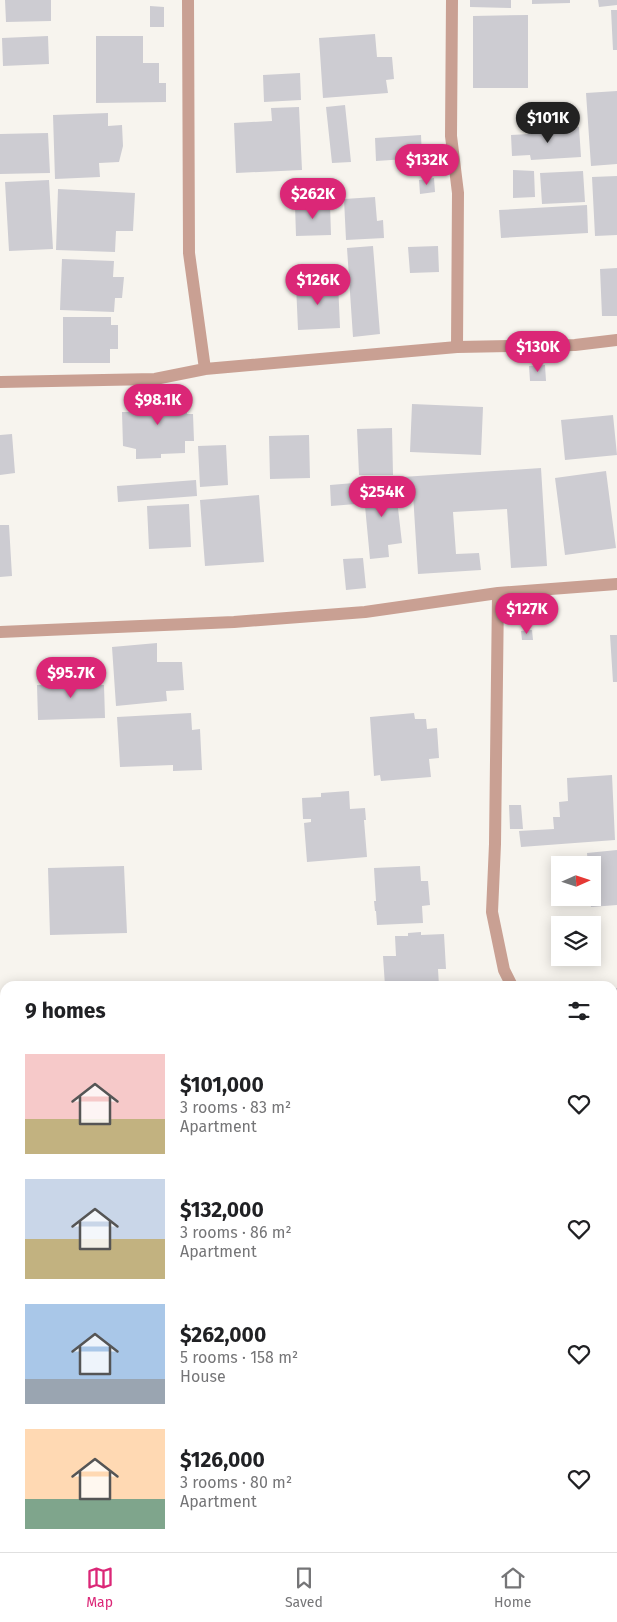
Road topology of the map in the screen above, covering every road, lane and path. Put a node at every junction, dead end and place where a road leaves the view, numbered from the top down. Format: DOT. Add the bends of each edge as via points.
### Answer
graph roads {
  1 [pos="188,0"];
  2 [pos="452,0"];
  3 [pos="617,340"];
  4 [pos="458,347"];
  5 [pos="205,368"];
  6 [pos="0,382"];
  7 [pos="617,584"];
  8 [pos="498,593"];
  9 [pos="0,632"];
  10 [pos="510,981"];
  1 -- 5 [label="street" via="189,253"];
  2 -- 4 [label="street" via="450,136 458,193"];
  3 -- 4 [label="street" via="575,345"];
  4 -- 5 [label="street"];
  5 -- 6 [label="street" via="155,379"];
  7 -- 8 [label="street"];
  8 -- 9 [label="street" via="356,613"];
  8 -- 10 [label="street" via="492,912 504,970"];
}
